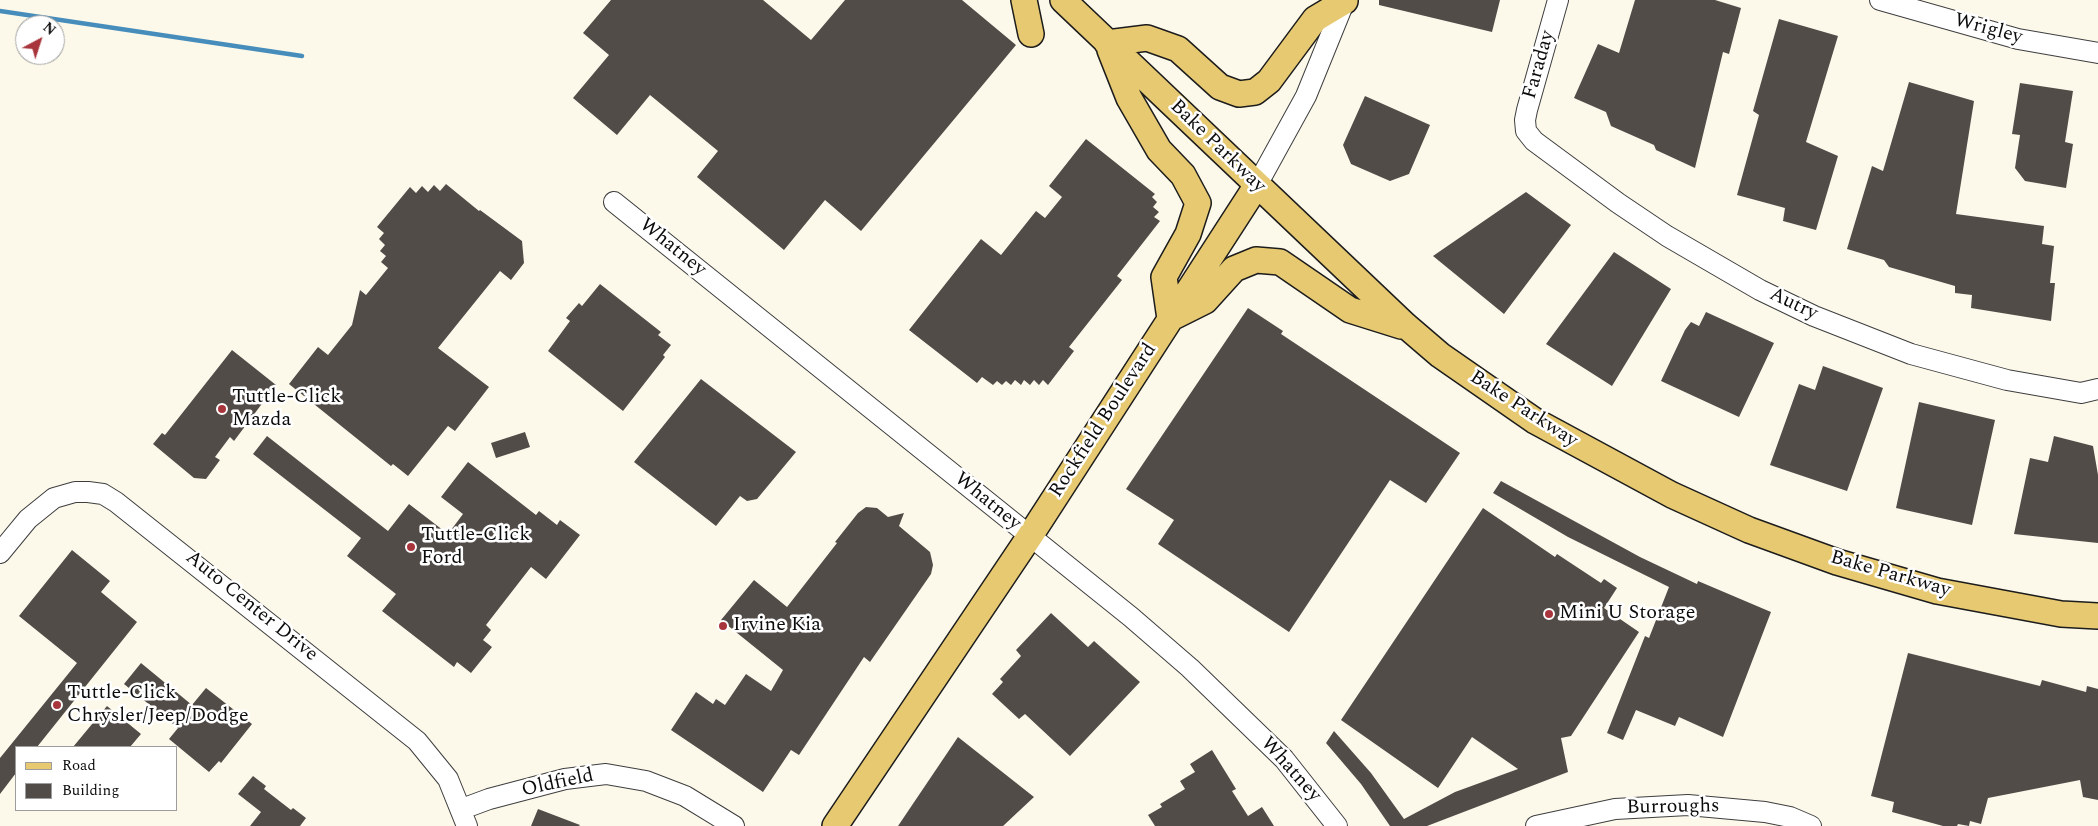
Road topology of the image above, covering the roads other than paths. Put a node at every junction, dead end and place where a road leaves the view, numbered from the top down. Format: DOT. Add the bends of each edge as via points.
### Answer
graph roads {
  1 [pos="1024,0"];
  2 [pos="1063,0"];
  3 [pos="1558,0"];
  4 [pos="1880,0"];
  5 [pos="1345,1"];
  6 [pos="1031,34"];
  7 [pos="1107,43"];
  8 [pos="2098,53"];
  9 [pos="1526,131"];
  10 [pos="1257,185"];
  11 [pos="614,202"];
  12 [pos="1170,319"];
  13 [pos="1408,328"];
  14 [pos="2098,389"];
  15 [pos="1030,536"];
  16 [pos="0,553"];
  17 [pos="2098,616"];
  18 [pos="465,818"];
  19 [pos="734,826"];
  20 [pos="835,826"];
  21 [pos="1337,826"];
  22 [pos="1536,826"];
  23 [pos="1811,826"];
  1 -- 6 [label="main road"];
  2 -- 7 [label="main road, Bake Parkway"];
  3 -- 9 [label="street, Faraday" via="1526,115"];
  4 -- 8 [label="street, Wrigley" via="2018,39"];
  5 -- 7 [label="main road" via="1316,19 1270,81 1255,92 1238,94 1220,88 1178,49 1147,38"];
  5 -- 10 [label="street, Rockfield Boulevard" via="1306,96"];
  7 -- 10 [label="main road, Bake Parkway"];
  7 -- 12 [label="main road" via="1129,98 1159,150 1183,175 1198,203 1188,234 1164,277"];
  9 -- 14 [label="street, Autry" via="1534,141 1667,236 1760,290 1814,316 1911,354 1966,370 2081,393"];
  10 -- 12 [label="main road, Rockfield Boulevard"];
  10 -- 13 [label="main road, Bake Parkway"];
  11 -- 15 [label="street, Whatney"];
  12 -- 13 [label="main road" via="1205,301 1234,269 1256,260 1280,262 1350,310"];
  12 -- 15 [label="main road, Rockfield Boulevard"];
  13 -- 17 [label="main road, Bake Parkway" via="1440,355 1535,421 1672,495 1749,530 1837,562 1936,591 2061,614"];
  15 -- 20 [label="main road, Rockfield Boulevard"];
  15 -- 21 [label="street, Whatney" via="1132,616 1190,668 1284,759"];
  16 -- 18 [label="street, Auto Center Drive" via="32,515 54,498 88,492 110,498 404,730 448,779"];
  18 -- 19 [label="street, Oldfield" via="489,800 565,779 606,774 646,780 685,796"];
  22 -- 23 [label="street, Burroughs" via="1607,810 1688,805 1765,812"];
}
